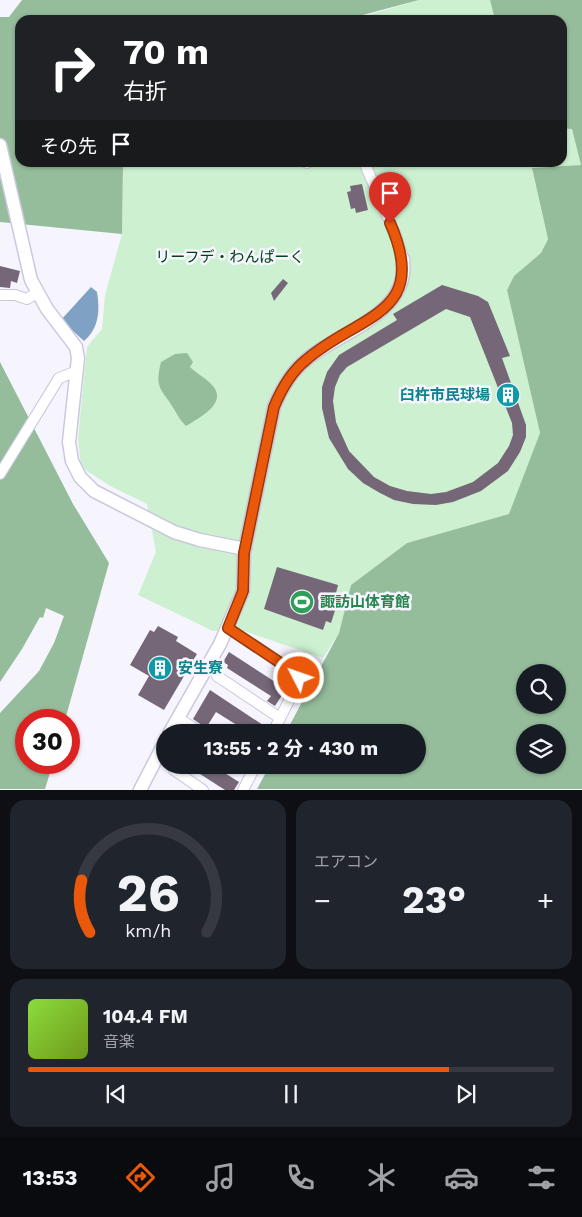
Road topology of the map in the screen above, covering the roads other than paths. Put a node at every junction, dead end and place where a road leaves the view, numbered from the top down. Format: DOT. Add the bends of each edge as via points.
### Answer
graph roads {
  1 [pos="0,145"];
  2 [pos="366,167"];
  3 [pos="403,259"];
  4 [pos="38,292"];
  5 [pos="0,295"];
  6 [pos="77,371"];
  7 [pos="0,474"];
  8 [pos="245,549"];
  9 [pos="228,628"];
  10 [pos="217,676"];
  11 [pos="178,718"];
  12 [pos="280,718"];
  13 [pos="175,724"];
  14 [pos="187,724"];
  15 [pos="277,724"];
  16 [pos="156,759"];
  17 [pos="180,774"];
  18 [pos="249,774"];
  19 [pos="140,790"];
  20 [pos="203,790"];
  21 [pos="243,790"];
  1 -- 4 [label="street" via="31,280"];
  2 -- 3 [label="street"];
  3 -- 8 [label="street" via="403,279 389,303 378,314 305,360 287,380 274,407"];
  4 -- 5 [label="street" via="26,299"];
  4 -- 6 [label="street" via="47,310 76,347"];
  6 -- 7 [label="street" via="59,378"];
  6 -- 8 [label="street" via="69,442 72,461 80,477 94,492 174,532"];
  8 -- 9 [label="street" via="243,591"];
  9 -- 11 [label="street"];
  9 -- 12 [label="street" via="297,674 298,683"];
  10 -- 12 [label="street"];
  11 -- 13 [label="street"];
  11 -- 14 [label="street"];
  12 -- 15 [label="street"];
  16 -- 19 [label="street"];
  17 -- 20 [label="street"];
  18 -- 21 [label="street"];
}
